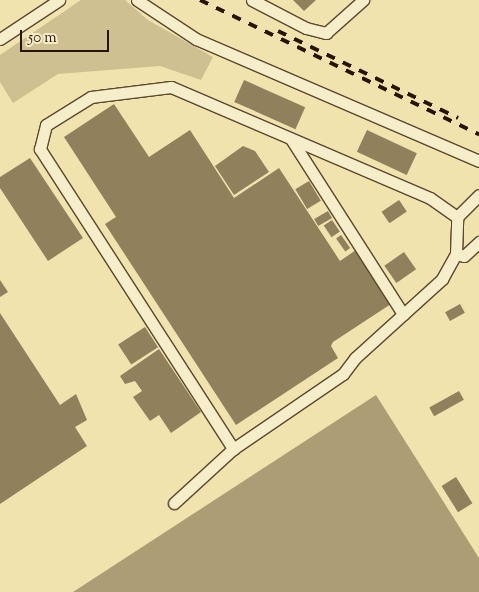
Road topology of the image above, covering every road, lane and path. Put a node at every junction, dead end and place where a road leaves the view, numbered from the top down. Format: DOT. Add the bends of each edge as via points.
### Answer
graph roads {
  1 [pos="59,0"];
  2 [pos="137,0"];
  3 [pos="252,0"];
  4 [pos="363,0"];
  5 [pos="0,40"];
  6 [pos="291,139"];
  7 [pos="479,161"];
  8 [pos="479,195"];
  9 [pos="456,217"];
  10 [pos="476,246"];
  11 [pos="456,254"];
  12 [pos="403,314"];
  13 [pos="233,449"];
  14 [pos="174,503"];
  1 -- 5 [label="street"];
  2 -- 7 [label="street" via="196,39"];
  3 -- 4 [label="street" via="306,28 326,33"];
  6 -- 9 [label="street" via="430,198"];
  6 -- 12 [label="street"];
  6 -- 13 [label="street" via="171,88 91,97 46,124 40,149"];
  8 -- 9 [label="street"];
  9 -- 11 [label="street"];
  10 -- 11 [label="street" via="464,256"];
  11 -- 12 [label="street" via="442,279"];
  12 -- 13 [label="street" via="355,358 343,374"];
  13 -- 14 [label="street"];
}
